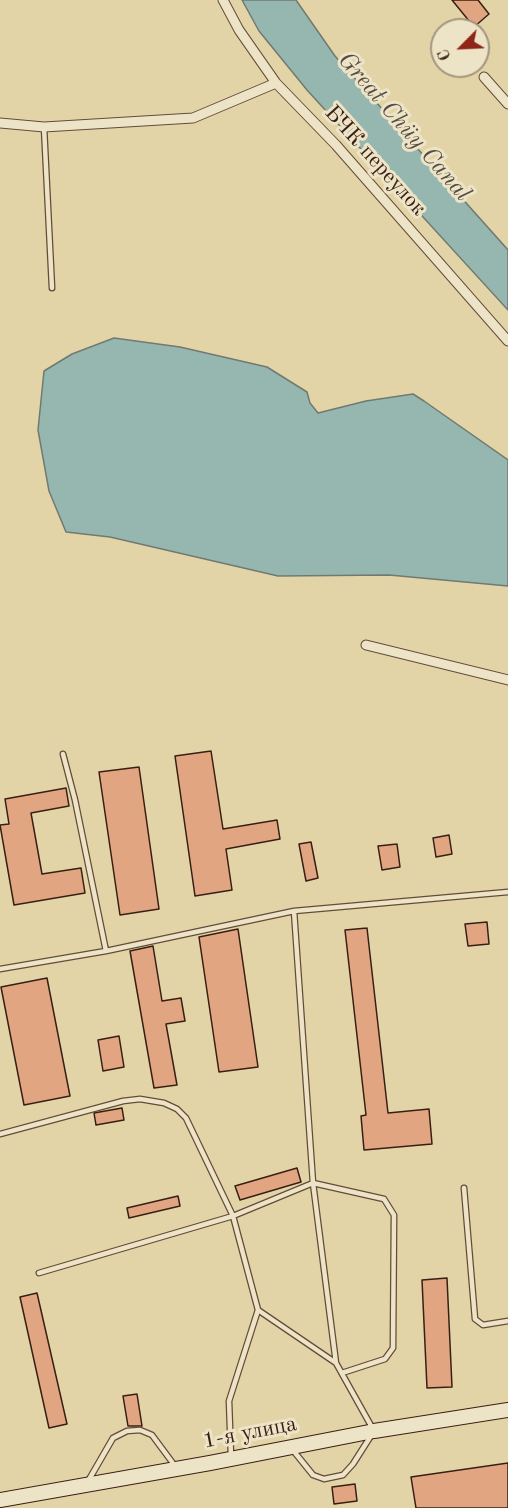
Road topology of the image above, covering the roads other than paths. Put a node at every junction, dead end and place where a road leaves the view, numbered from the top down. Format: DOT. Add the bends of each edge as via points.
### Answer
graph roads {
  1 [pos="223,0"];
  2 [pos="485,78"];
  3 [pos="276,82"];
  4 [pos="508,104"];
  5 [pos="0,123"];
  6 [pos="44,127"];
  7 [pos="52,288"];
  8 [pos="508,341"];
  9 [pos="366,645"];
  10 [pos="508,680"];
  11 [pos="63,754"];
  12 [pos="508,892"];
  13 [pos="294,911"];
  14 [pos="106,951"];
  15 [pos="0,969"];
  16 [pos="0,1134"];
  17 [pos="313,1183"];
  18 [pos="464,1188"];
  19 [pos="233,1216"];
  20 [pos="39,1273"];
  21 [pos="258,1310"];
  22 [pos="508,1321"];
  23 [pos="336,1362"];
  24 [pos="342,1373"];
  25 [pos="508,1410"];
  26 [pos="374,1431"];
  27 [pos="290,1447"];
  28 [pos="231,1459"];
  29 [pos="177,1469"];
  30 [pos="86,1485"];
  31 [pos="0,1500"];
  1 -- 3 [label="street, БЧК переулок"];
  2 -- 4 [label="street"];
  3 -- 6 [label="street" via="192,118"];
  3 -- 8 [label="street, БЧК переулок"];
  5 -- 6 [label="street"];
  6 -- 7 [label="lane"];
  9 -- 10 [label="street"];
  11 -- 14 [label="lane"];
  12 -- 13 [label="lane"];
  13 -- 14 [label="lane"];
  13 -- 17 [label="lane"];
  14 -- 15 [label="lane"];
  16 -- 19 [label="lane" via="123,1101 164,1103 186,1118"];
  17 -- 19 [label="lane"];
  17 -- 23 [label="lane"];
  17 -- 24 [label="lane" via="384,1199 394,1215 393,1348 385,1359"];
  18 -- 22 [label="lane" via="475,1319 483,1325"];
  19 -- 20 [label="lane"];
  19 -- 21 [label="lane"];
  21 -- 23 [label="lane"];
  21 -- 28 [label="lane" via="229,1401"];
  23 -- 24 [label="lane"];
  24 -- 26 [label="lane"];
  25 -- 26 [label="main road, 1-я улица"];
  26 -- 27 [label="main road, 1-я улица"];
  26 -- 27 [label="lane" via="343,1475 324,1479 313,1475"];
  27 -- 28 [label="main road, 1-я улица"];
  28 -- 29 [label="main road, 1-я улица"];
  29 -- 30 [label="main road, 1-я улица"];
  29 -- 30 [label="lane" via="152,1435 140,1430 127,1431 113,1438"];
  30 -- 31 [label="main road, 1-я улица"];
}
